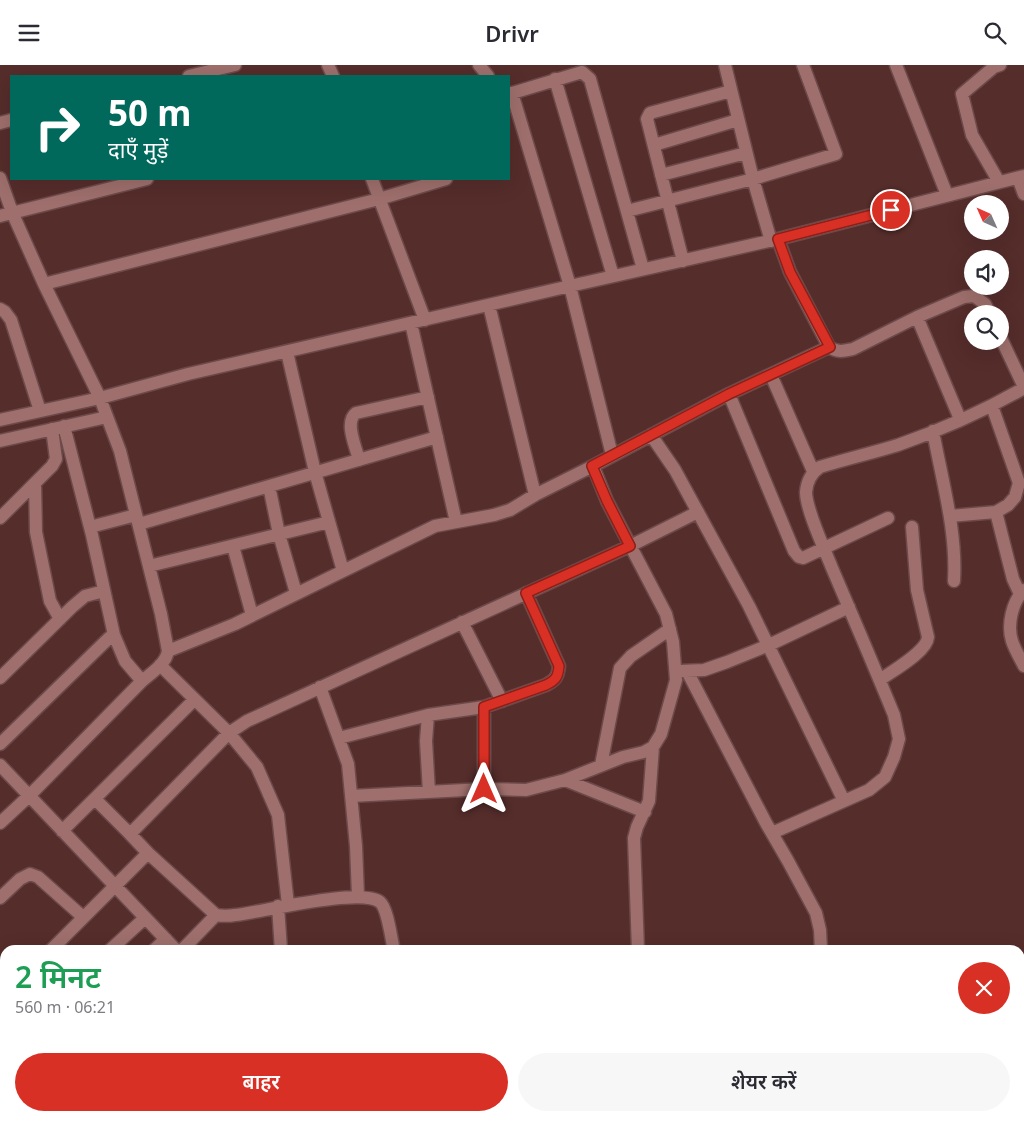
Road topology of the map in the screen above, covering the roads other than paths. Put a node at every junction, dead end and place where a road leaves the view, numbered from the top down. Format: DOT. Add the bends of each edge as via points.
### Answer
graph roads {
  1 [pos="235,65"];
  2 [pos="725,65"];
  3 [pos="803,65"];
  4 [pos="896,65"];
  5 [pos="995,66"];
  6 [pos="193,75"];
  7 [pos="556,79"];
  8 [pos="731,91"];
  9 [pos="510,93"];
  10 [pos="738,120"];
  11 [pos="654,145"];
  12 [pos="746,153"];
  13 [pos="661,175"];
  14 [pos="1021,177"];
  15 [pos="0,178"];
  16 [pos="753,179"];
  17 [pos="143,180"];
  18 [pos="372,180"];
  19 [pos="443,180"];
  20 [pos="999,182"];
  21 [pos="1024,194"];
  22 [pos="947,195"];
  23 [pos="379,199"];
  24 [pos="668,201"];
  25 [pos="627,211"];
  26 [pos="12,212"];
  27 [pos="0,216"];
  28 [pos="775,240"];
  29 [pos="683,261"];
  30 [pos="644,269"];
  31 [pos="613,276"];
  32 [pos="44,283"];
  33 [pos="570,286"];
  34 [pos="489,305"];
  35 [pos="986,305"];
  36 [pos="0,309"];
  37 [pos="917,317"];
  38 [pos="425,320"];
  39 [pos="411,323"];
  40 [pos="830,347"];
  41 [pos="1006,350"];
  42 [pos="286,352"];
  43 [pos="771,375"];
  44 [pos="1024,388"];
  45 [pos="729,394"];
  46 [pos="428,397"];
  47 [pos="100,398"];
  48 [pos="992,406"];
  49 [pos="40,411"];
  50 [pos="107,417"];
  51 [pos="960,419"];
  52 [pos="0,420"];
  53 [pos="58,428"];
  54 [pos="933,431"];
  55 [pos="651,435"];
  56 [pos="437,437"];
  57 [pos="0,441"];
  58 [pos="612,455"];
  59 [pos="359,460"];
  60 [pos="592,466"];
  61 [pos="813,471"];
  62 [pos="315,473"];
  63 [pos="1021,482"];
  64 [pos="35,483"];
  65 [pos="269,486"];
  66 [pos="535,495"];
  67 [pos="996,511"];
  68 [pos="698,512"];
  69 [pos="950,516"];
  70 [pos="888,518"];
  71 [pos="0,519"];
  72 [pos="138,519"];
  73 [pos="329,522"];
  74 [pos="456,522"];
  75 [pos="90,527"];
  76 [pos="912,527"];
  77 [pos="279,534"];
  78 [pos="233,545"];
  79 [pos="630,546"];
  80 [pos="824,549"];
  81 [pos="149,566"];
  82 [pos="342,571"];
  83 [pos="954,581"];
  84 [pos="104,591"];
  85 [pos="1022,591"];
  86 [pos="296,593"];
  87 [pos="526,593"];
  88 [pos="849,607"];
  89 [pos="252,615"];
  90 [pos="60,619"];
  91 [pos="462,622"];
  92 [pos="670,629"];
  93 [pos="114,635"];
  94 [pos="769,645"];
  95 [pos="168,651"];
  96 [pos="160,665"];
  97 [pos="1024,666"];
  98 [pos="681,671"];
  99 [pos="0,678"];
  100 [pos="880,680"];
  101 [pos="142,681"];
  102 [pos="320,687"];
  103 [pos="194,699"];
  104 [pos="502,701"];
  105 [pos="484,707"];
  106 [pos="428,715"];
  107 [pos="229,733"];
  108 [pos="338,739"];
  109 [pos="0,744"];
  110 [pos="653,747"];
  111 [pos="0,765"];
  112 [pos="601,765"];
  113 [pos="565,780"];
  114 [pos="484,789"];
  115 [pos="429,792"];
  116 [pos="29,796"];
  117 [pos="352,796"];
  118 [pos="95,799"];
  119 [pos="844,801"];
  120 [pos="645,812"];
  121 [pos="0,823"];
  122 [pos="62,831"];
  123 [pos="772,833"];
  124 [pos="130,834"];
  125 [pos="148,853"];
  126 [pos="114,887"];
  127 [pos="358,896"];
  128 [pos="0,898"];
  129 [pos="283,905"];
  130 [pos="216,915"];
  131 [pos="82,917"];
  132 [pos="145,918"];
  133 [pos="166,939"];
  134 [pos="56,945"];
  135 [pos="115,945"];
  136 [pos="159,945"];
  137 [pos="171,945"];
  138 [pos="187,945"];
  139 [pos="281,945"];
  140 [pos="393,945"];
  141 [pos="638,945"];
  142 [pos="821,945"];
  1 -- 6 [label="street"];
  2 -- 8 [label="street"];
  3 -- 16 [label="street" via="836,155"];
  4 -- 22 [label="street"];
  5 -- 20 [label="street" via="962,94 972,135"];
  7 -- 9 [label="street"];
  7 -- 25 [label="street" via="582,72 590,79"];
  7 -- 31 [label="street"];
  8 -- 10 [label="street"];
  8 -- 11 [label="street" via="650,113 647,119"];
  9 -- 33 [label="street"];
  10 -- 11 [label="street"];
  10 -- 12 [label="street"];
  11 -- 13 [label="street"];
  12 -- 13 [label="street"];
  12 -- 16 [label="street"];
  13 -- 24 [label="street"];
  14 -- 20 [label="street"];
  14 -- 21 [label="street"];
  15 -- 26 [label="street"];
  16 -- 24 [label="street"];
  16 -- 28 [label="street"];
  17 -- 26 [label="street"];
  18 -- 23 [label="street"];
  19 -- 23 [label="street"];
  20 -- 22 [label="street"];
  22 -- 28 [label="street"];
  23 -- 32 [label="street"];
  23 -- 38 [label="street"];
  24 -- 25 [label="street"];
  24 -- 29 [label="street"];
  25 -- 30 [label="street"];
  26 -- 27 [label="street"];
  26 -- 32 [label="street"];
  28 -- 29 [label="street"];
  28 -- 40 [label="street"];
  29 -- 30 [label="street"];
  30 -- 31 [label="street"];
  31 -- 33 [label="street"];
  32 -- 47 [label="street"];
  33 -- 34 [label="street"];
  33 -- 58 [label="street"];
  34 -- 38 [label="street"];
  34 -- 66 [label="street"];
  35 -- 37 [label="street" via="974,296 964,297"];
  36 -- 49 [label="street" via="11,319"];
  37 -- 40 [label="street" via="853,349 836,351"];
  37 -- 51 [label="street"];
  38 -- 39 [label="street"];
  39 -- 42 [label="street"];
  39 -- 46 [label="street"];
  40 -- 43 [label="street"];
  41 -- 44 [label="street"];
  42 -- 47 [label="street"];
  42 -- 62 [label="street"];
  43 -- 45 [label="street"];
  43 -- 61 [label="street"];
  44 -- 48 [label="street"];
  45 -- 55 [label="street"];
  45 -- 80 [label="street" via="794,551 803,558"];
  46 -- 56 [label="street"];
  46 -- 59 [label="street" via="356,413 350,423"];
  47 -- 49 [label="street"];
  47 -- 50 [label="street"];
  48 -- 51 [label="street"];
  48 -- 63 [label="street"];
  49 -- 52 [label="street"];
  50 -- 53 [label="street"];
  50 -- 72 [label="street" via="120,451"];
  51 -- 54 [label="street"];
  53 -- 57 [label="street"];
  53 -- 64 [label="street" via="56,459"];
  53 -- 75 [label="street"];
  54 -- 61 [label="street"];
  54 -- 69 [label="street"];
  55 -- 58 [label="street"];
  55 -- 68 [label="street"];
  56 -- 59 [label="street"];
  56 -- 74 [label="street"];
  58 -- 60 [label="street"];
  59 -- 62 [label="street"];
  60 -- 66 [label="street"];
  60 -- 79 [label="street"];
  61 -- 80 [label="street" via="806,493"];
  62 -- 65 [label="street"];
  62 -- 73 [label="street"];
  63 -- 67 [label="street" via="1015,497"];
  64 -- 71 [label="street"];
  64 -- 90 [label="street" via="36,532 50,601"];
  65 -- 72 [label="street"];
  65 -- 77 [label="street"];
  66 -- 74 [label="street" via="510,510"];
  67 -- 69 [label="street"];
  67 -- 85 [label="street" via="1013,579"];
  68 -- 79 [label="street"];
  68 -- 94 [label="street"];
  69 -- 83 [label="street" via="956,559"];
  70 -- 80 [label="street"];
  72 -- 75 [label="street"];
  72 -- 81 [label="street"];
  73 -- 77 [label="street"];
  73 -- 82 [label="street"];
  74 -- 82 [label="street" via="435,526"];
  75 -- 84 [label="street"];
  76 -- 100 [label="street" via="917,590 928,641 920,652"];
  77 -- 78 [label="street"];
  77 -- 86 [label="street"];
  78 -- 81 [label="street"];
  78 -- 89 [label="street"];
  79 -- 87 [label="street"];
  79 -- 92 [label="street" via="666,614"];
  80 -- 88 [label="street"];
  81 -- 95 [label="street"];
  82 -- 86 [label="street"];
  84 -- 90 [label="street" via="85,597"];
  84 -- 93 [label="street"];
  85 -- 97 [label="street" via="1014,604 1011,624 1012,640"];
  86 -- 89 [label="street"];
  87 -- 91 [label="street"];
  87 -- 104 [label="street" via="559,666 558,675 546,685"];
  88 -- 94 [label="street"];
  88 -- 100 [label="street"];
  89 -- 95 [label="street"];
  90 -- 99 [label="street"];
  91 -- 102 [label="street"];
  91 -- 104 [label="street"];
  92 -- 98 [label="street"];
  92 -- 112 [label="street" via="631,656 620,668"];
  93 -- 101 [label="street" via="125,661"];
  93 -- 109 [label="street"];
  94 -- 98 [label="street" via="704,670"];
  94 -- 119 [label="street"];
  95 -- 96 [label="street"];
  96 -- 101 [label="street"];
  96 -- 103 [label="street"];
  98 -- 110 [label="street" via="661,734"];
  98 -- 123 [label="street"];
  100 -- 119 [label="street" via="894,715 899,745 878,785"];
  101 -- 116 [label="street"];
  102 -- 107 [label="street" via="247,721"];
  102 -- 108 [label="street"];
  103 -- 107 [label="street"];
  103 -- 118 [label="street"];
  104 -- 105 [label="street"];
  105 -- 106 [label="street"];
  105 -- 114 [label="street"];
  106 -- 108 [label="street"];
  106 -- 115 [label="street"];
  107 -- 124 [label="street"];
  107 -- 129 [label="street" via="257,767 278,815"];
  108 -- 117 [label="street" via="348,764"];
  110 -- 112 [label="street"];
  110 -- 120 [label="street" via="649,801"];
  111 -- 116 [label="street"];
  112 -- 113 [label="street"];
  113 -- 114 [label="street" via="526,790"];
  113 -- 120 [label="street"];
  114 -- 115 [label="street"];
  115 -- 117 [label="street"];
  116 -- 121 [label="street"];
  116 -- 122 [label="street"];
  117 -- 127 [label="street"];
  118 -- 122 [label="street"];
  118 -- 124 [label="street"];
  119 -- 123 [label="street"];
  120 -- 141 [label="street" via="634,838"];
  122 -- 126 [label="street"];
  123 -- 142 [label="street" via="816,913"];
  124 -- 125 [label="street"];
  125 -- 126 [label="street"];
  125 -- 130 [label="street"];
  126 -- 131 [label="street"];
  126 -- 132 [label="street"];
  127 -- 129 [label="street"];
  127 -- 140 [label="street" via="381,903"];
  128 -- 131 [label="street" via="30,874 38,877"];
  129 -- 130 [label="street" via="234,916"];
  129 -- 139 [label="street"];
  130 -- 138 [label="street"];
  131 -- 134 [label="street"];
  132 -- 133 [label="street"];
  132 -- 135 [label="street"];
  133 -- 136 [label="street"];
  133 -- 137 [label="street"];
}
